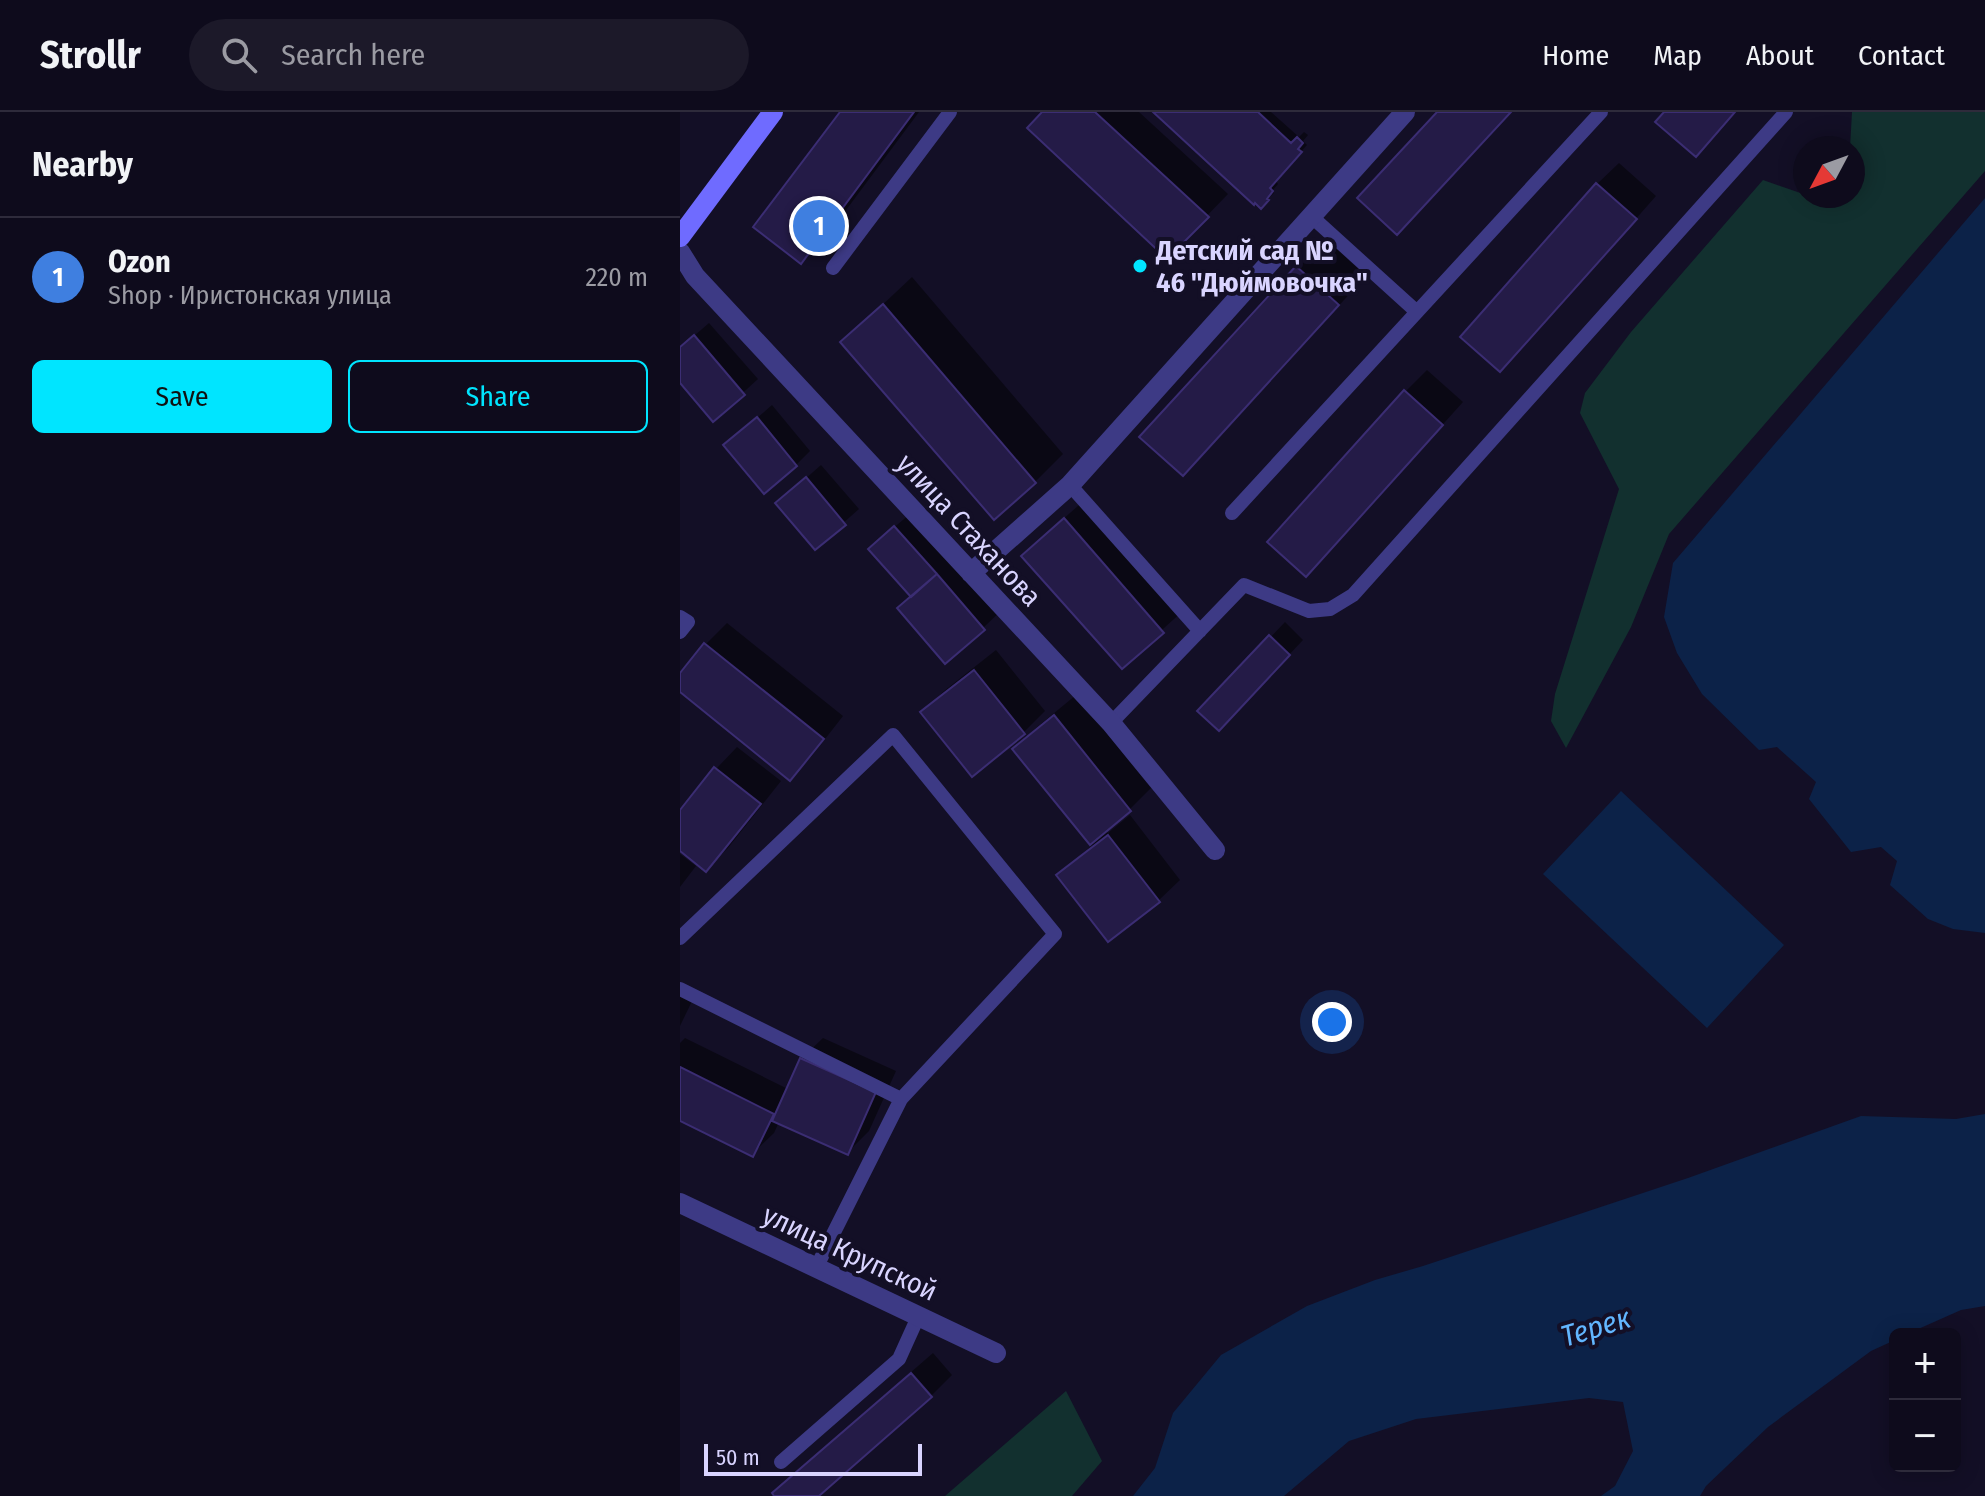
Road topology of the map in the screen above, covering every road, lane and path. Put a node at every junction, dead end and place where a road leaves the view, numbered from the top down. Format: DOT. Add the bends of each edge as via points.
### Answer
graph roads {
  1 [pos="773,112"];
  2 [pos="950,112"];
  3 [pos="1405,112"];
  4 [pos="1601,112"];
  5 [pos="1786,112"];
  6 [pos="1311,216"];
  7 [pos="680,237"];
  8 [pos="680,252"];
  9 [pos="833,268"];
  10 [pos="1417,312"];
  11 [pos="1070,485"];
  12 [pos="1232,513"];
  13 [pos="971,573"];
  14 [pos="680,617"];
  15 [pos="1200,631"];
  16 [pos="680,632"];
  17 [pos="1111,723"];
  18 [pos="1215,850"];
  19 [pos="680,938"];
  20 [pos="680,989"];
  21 [pos="901,1099"];
  22 [pos="680,1203"];
  23 [pos="816,1268"];
  24 [pos="918,1317"];
  25 [pos="996,1353"];
  26 [pos="781,1462"];
  1 -- 7 [label="main road"];
  2 -- 9 [label="lane"];
  3 -- 6 [label="street"];
  4 -- 10 [label="lane"];
  5 -- 15 [label="lane" via="1353,595 1330,609 1309,611 1244,585"];
  6 -- 10 [label="lane"];
  6 -- 11 [label="street"];
  8 -- 13 [label="street, улица Стаханова" via="695,276"];
  10 -- 12 [label="lane"];
  11 -- 13 [label="street"];
  11 -- 15 [label="lane"];
  13 -- 17 [label="street, улица Стаханова"];
  14 -- 16 [label="lane" via="688,622"];
  15 -- 17 [label="lane"];
  17 -- 18 [label="street, улица Стаханова"];
  19 -- 21 [label="lane" via="893,735 1055,934"];
  20 -- 21 [label="lane"];
  21 -- 23 [label="lane"];
  22 -- 23 [label="street, улица Крупской"];
  23 -- 24 [label="street, улица Крупской"];
  24 -- 25 [label="street, улица Крупской"];
  24 -- 26 [label="lane" via="899,1359"];
}
